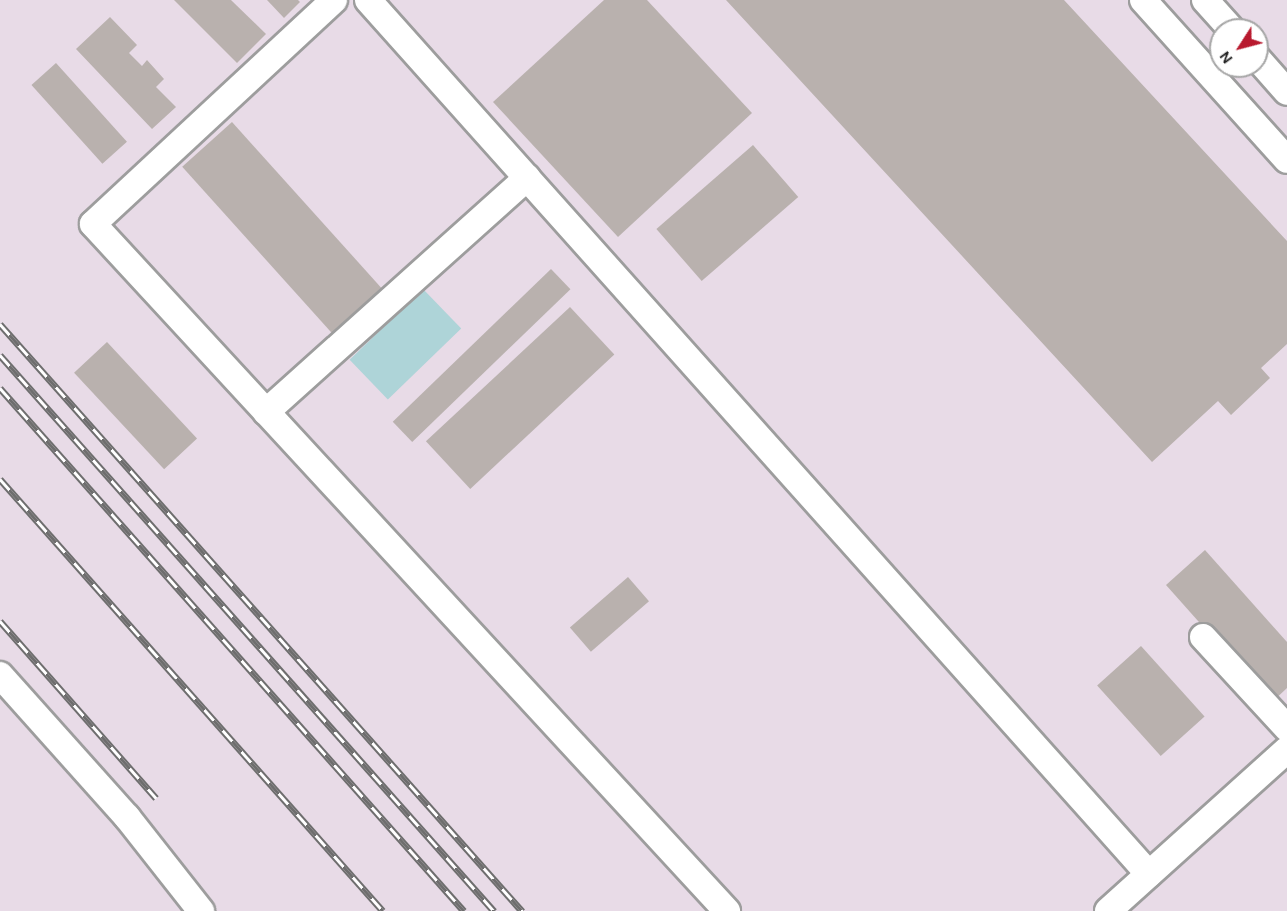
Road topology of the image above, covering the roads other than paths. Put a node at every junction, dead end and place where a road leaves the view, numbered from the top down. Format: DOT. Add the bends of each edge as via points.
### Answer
graph roads {
  1 [pos="334,0"];
  2 [pos="368,0"];
  3 [pos="1143,0"];
  4 [pos="1205,0"];
  5 [pos="1221,18"];
  6 [pos="1269,72"];
  7 [pos="1287,92"];
  8 [pos="1287,160"];
  9 [pos="527,178"];
  10 [pos="266,412"];
  11 [pos="1203,637"];
  12 [pos="0,675"];
  13 [pos="1287,728"];
  14 [pos="1287,750"];
  15 [pos="1149,874"];
  16 [pos="201,911"];
  17 [pos="726,911"];
  18 [pos="1108,911"];
  1 -- 10 [label="lane" via="93,224"];
  2 -- 9 [label="lane"];
  3 -- 8 [label="lane"];
  4 -- 5 [label="lane"];
  6 -- 7 [label="lane"];
  9 -- 10 [label="lane"];
  9 -- 15 [label="lane"];
  10 -- 17 [label="lane"];
  11 -- 13 [label="lane"];
  12 -- 16 [label="lane" via="127,817"];
  14 -- 15 [label="lane"];
  15 -- 18 [label="lane"];
}
